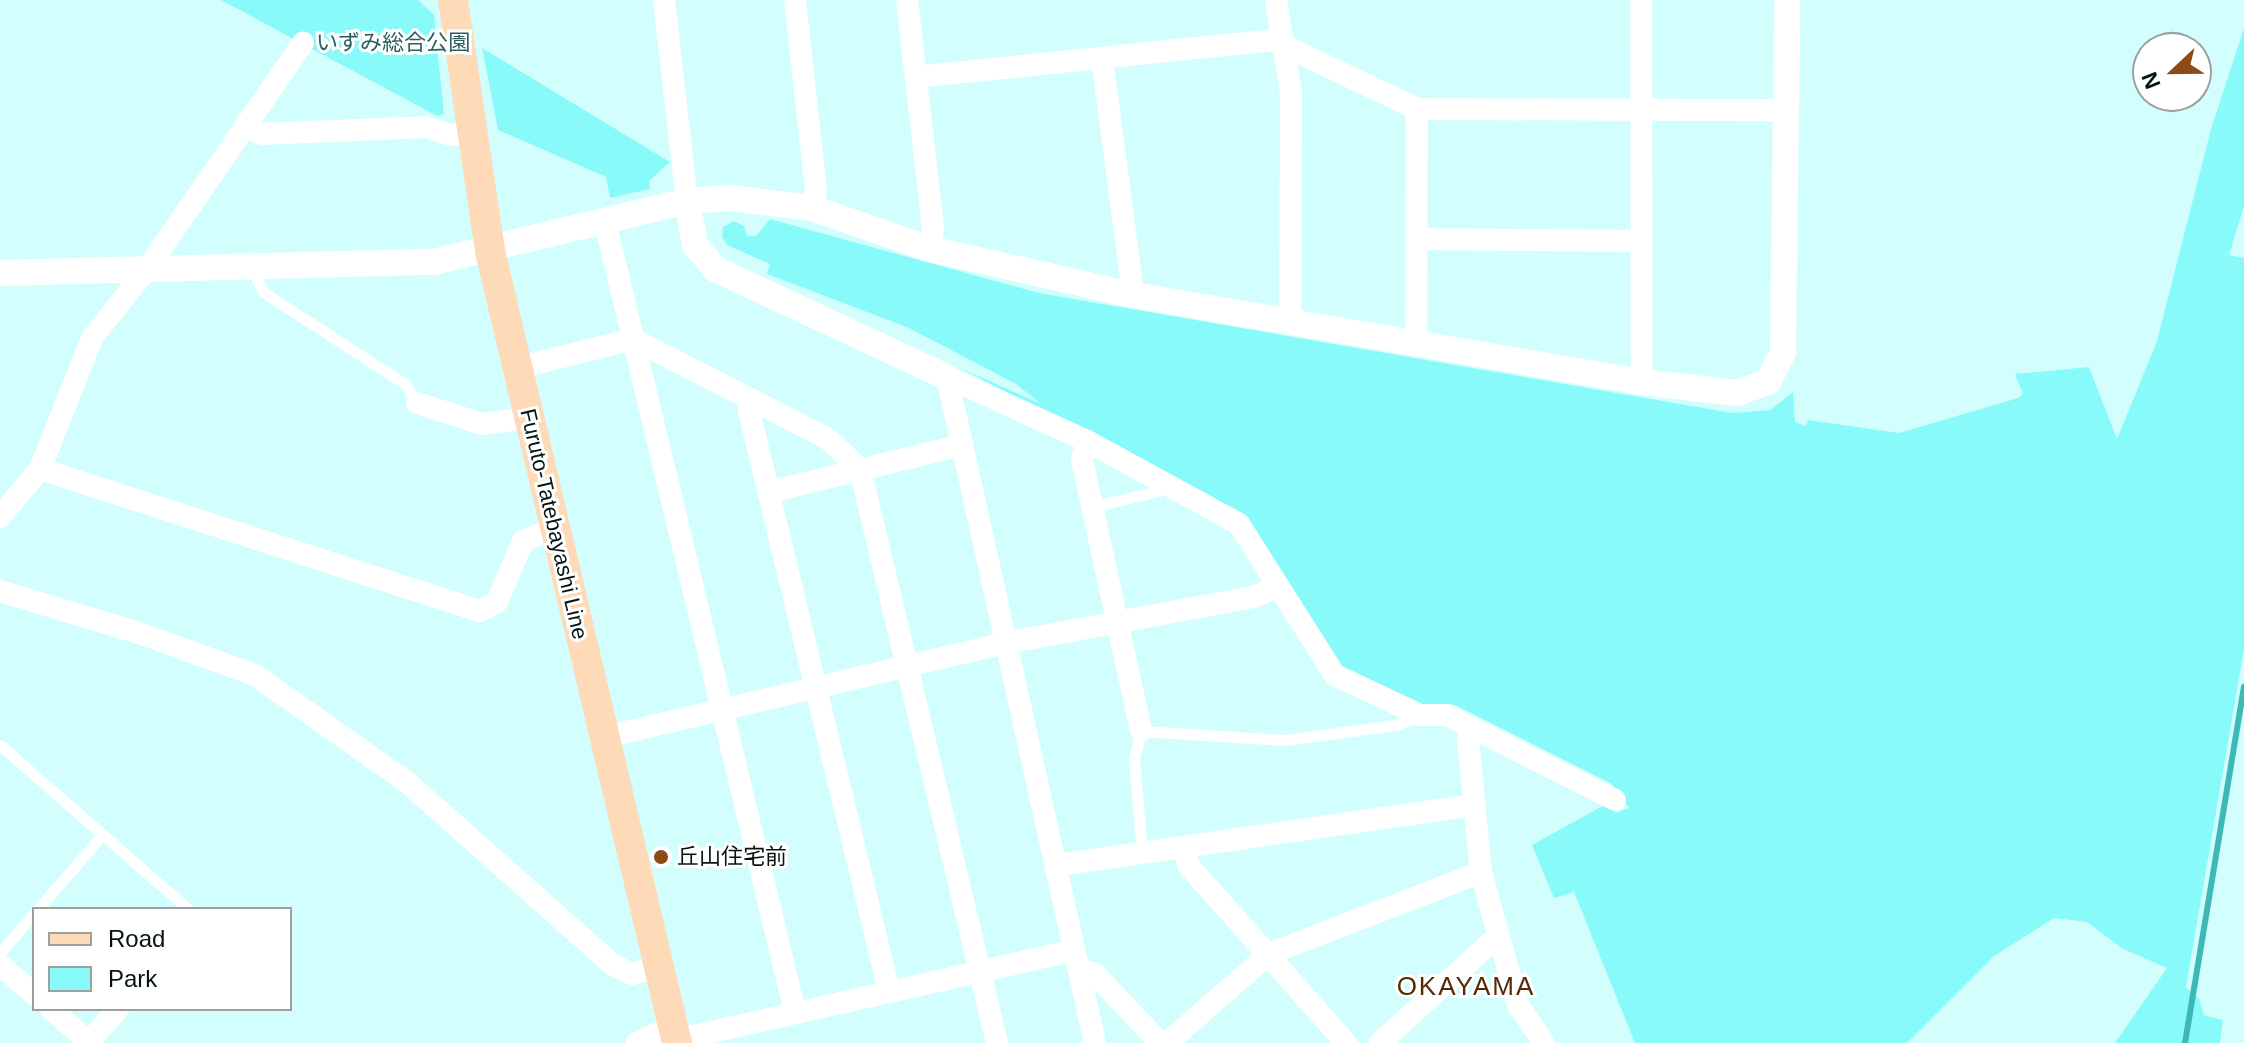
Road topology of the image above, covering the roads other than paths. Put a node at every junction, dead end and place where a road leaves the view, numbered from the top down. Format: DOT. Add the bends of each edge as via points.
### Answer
graph roads {
  1 [pos="440,0"];
  2 [pos="453,0"];
  3 [pos="664,0"];
  4 [pos="795,0"];
  5 [pos="907,0"];
  6 [pos="1276,0"];
  7 [pos="1641,0"];
  8 [pos="1787,0"];
  9 [pos="303,43"];
  10 [pos="1286,45"];
  11 [pos="1102,58"];
  12 [pos="916,77"];
  13 [pos="1417,109"];
  14 [pos="1640,109"];
  15 [pos="1786,110"];
  16 [pos="247,127"];
  17 [pos="472,134"];
  18 [pos="687,201"];
  19 [pos="812,208"];
  20 [pos="605,222"];
  21 [pos="1418,239"];
  22 [pos="1642,241"];
  23 [pos="930,249"];
  24 [pos="490,251"];
  25 [pos="250,266"];
  26 [pos="147,269"];
  27 [pos="0,273"];
  28 [pos="1133,295"];
  29 [pos="1290,323"];
  30 [pos="633,339"];
  31 [pos="1416,344"];
  32 [pos="517,368"];
  33 [pos="947,377"];
  34 [pos="1642,382"];
  35 [pos="753,401"];
  36 [pos="417,403"];
  37 [pos="529,418"];
  38 [pos="1087,441"];
  39 [pos="958,446"];
  40 [pos="40,469"];
  41 [pos="860,469"];
  42 [pos="1167,482"];
  43 [pos="769,492"];
  44 [pos="1091,507"];
  45 [pos="0,517"];
  46 [pos="555,528"];
  47 [pos="1278,587"];
  48 [pos="0,591"];
  49 [pos="1116,622"];
  50 [pos="1005,643"];
  51 [pos="907,666"];
  52 [pos="816,687"];
  53 [pos="722,709"];
  54 [pos="1420,715"];
  55 [pos="1471,729"];
  56 [pos="1141,731"];
  57 [pos="605,737"];
  58 [pos="0,745"];
  59 [pos="1615,800"];
  60 [pos="1473,805"];
  61 [pos="102,835"];
  62 [pos="1185,849"];
  63 [pos="1142,852"];
  64 [pos="1058,865"];
  65 [pos="1481,872"];
  66 [pos="39,907"];
  67 [pos="186,907"];
  68 [pos="32,916"];
  69 [pos="1496,938"];
  70 [pos="0,953"];
  71 [pos="1269,954"];
  72 [pos="1077,960"];
  73 [pos="0,965"];
  74 [pos="659,967"];
  75 [pos="980,971"];
  76 [pos="889,991"];
  77 [pos="32,992"];
  78 [pos="53,1011"];
  79 [pos="116,1011"];
  80 [pos="795,1012"];
  81 [pos="675,1036"];
  82 [pos="89,1042"];
  83 [pos="637,1043"];
  84 [pos="997,1043"];
  85 [pos="1095,1043"];
  86 [pos="1160,1043"];
  87 [pos="1167,1043"];
  88 [pos="1346,1043"];
  89 [pos="1380,1043"];
  90 [pos="1544,1043"];
  1 -- 2 [label="street"];
  2 -- 17 [label="main road, Furuto-Tatebayashi Line"];
  3 -- 18 [label="street"];
  4 -- 19 [label="street" via="816,190"];
  5 -- 12 [label="street"];
  6 -- 10 [label="street"];
  7 -- 14 [label="street"];
  8 -- 15 [label="street"];
  9 -- 16 [label="street"];
  10 -- 11 [label="street" via="1272,40"];
  10 -- 13 [label="street"];
  10 -- 29 [label="street" via="1291,93"];
  11 -- 12 [label="street"];
  11 -- 28 [label="street"];
  12 -- 23 [label="street" via="933,228"];
  13 -- 14 [label="street"];
  13 -- 21 [label="street"];
  14 -- 15 [label="street"];
  14 -- 22 [label="street"];
  15 -- 34 [label="street" via="1783,352 1775,373 1759,387 1737,393"];
  16 -- 17 [label="street" via="262,134 426,127 450,135"];
  16 -- 26 [label="street"];
  17 -- 24 [label="main road, Furuto-Tatebayashi Line"];
  18 -- 19 [label="street" via="731,198"];
  18 -- 20 [label="street"];
  18 -- 33 [label="street" via="695,245 715,269"];
  19 -- 23 [label="street"];
  20 -- 24 [label="street"];
  20 -- 30 [label="street"];
  21 -- 22 [label="street"];
  21 -- 31 [label="street"];
  22 -- 34 [label="street"];
  23 -- 28 [label="street"];
  24 -- 25 [label="street" via="433,262"];
  24 -- 32 [label="main road, Furuto-Tatebayashi Line"];
  25 -- 26 [label="street"];
  25 -- 36 [label="lane" via="263,292 405,384"];
  26 -- 27 [label="street"];
  26 -- 40 [label="street" via="92,338"];
  28 -- 29 [label="street"];
  29 -- 31 [label="street"];
  30 -- 32 [label="street"];
  30 -- 35 [label="street"];
  30 -- 53 [label="street"];
  31 -- 34 [label="street"];
  32 -- 37 [label="main road, Furuto-Tatebayashi Line"];
  33 -- 38 [label="street"];
  33 -- 39 [label="street"];
  35 -- 41 [label="street" via="828,439"];
  35 -- 43 [label="street" via="749,411"];
  36 -- 37 [label="street" via="482,424"];
  37 -- 46 [label="main road, Furuto-Tatebayashi Line"];
  38 -- 42 [label="street"];
  38 -- 44 [label="street" via="1082,460"];
  39 -- 41 [label="street"];
  39 -- 50 [label="street"];
  40 -- 45 [label="street"];
  40 -- 46 [label="street" via="480,611 497,602 523,541"];
  41 -- 43 [label="street"];
  41 -- 51 [label="street"];
  42 -- 44 [label="lane" via="1158,491"];
  42 -- 47 [label="street" via="1239,524"];
  43 -- 52 [label="street"];
  44 -- 49 [label="street"];
  46 -- 57 [label="main road, Furuto-Tatebayashi Line"];
  47 -- 49 [label="street"];
  47 -- 54 [label="street" via="1335,675"];
  48 -- 74 [label="street" via="255,675 408,783 613,965 632,974"];
  49 -- 50 [label="street"];
  49 -- 56 [label="street"];
  50 -- 51 [label="street"];
  50 -- 64 [label="street"];
  51 -- 52 [label="street"];
  51 -- 75 [label="street"];
  52 -- 53 [label="street"];
  52 -- 76 [label="street"];
  53 -- 57 [label="street"];
  53 -- 80 [label="street"];
  54 -- 55 [label="street" via="1447,715"];
  54 -- 56 [label="lane" via="1396,725 1284,740"];
  55 -- 59 [label="street"];
  55 -- 60 [label="street"];
  56 -- 63 [label="lane" via="1134,758"];
  57 -- 74 [label="main road, Furuto-Tatebayashi Line"];
  58 -- 61 [label="lane"];
  60 -- 62 [label="street"];
  60 -- 65 [label="street"];
  61 -- 66 [label="lane"];
  61 -- 67 [label="lane"];
  62 -- 63 [label="street"];
  62 -- 71 [label="street" via="1188,865"];
  63 -- 64 [label="street"];
  64 -- 72 [label="street"];
  65 -- 69 [label="street"];
  65 -- 71 [label="street"];
  68 -- 70 [label="lane"];
  69 -- 89 [label="street"];
  69 -- 90 [label="street" via="1523,1018"];
  71 -- 87 [label="street"];
  71 -- 88 [label="street"];
  72 -- 75 [label="street"];
  72 -- 85 [label="street"];
  72 -- 86 [label="street"];
  73 -- 77 [label="street"];
  74 -- 81 [label="main road, Furuto-Tatebayashi Line"];
  75 -- 76 [label="street"];
  75 -- 84 [label="street"];
  76 -- 80 [label="street"];
  78 -- 82 [label="street"];
  79 -- 82 [label="street"];
  80 -- 81 [label="street"];
  81 -- 83 [label="street"];
}
